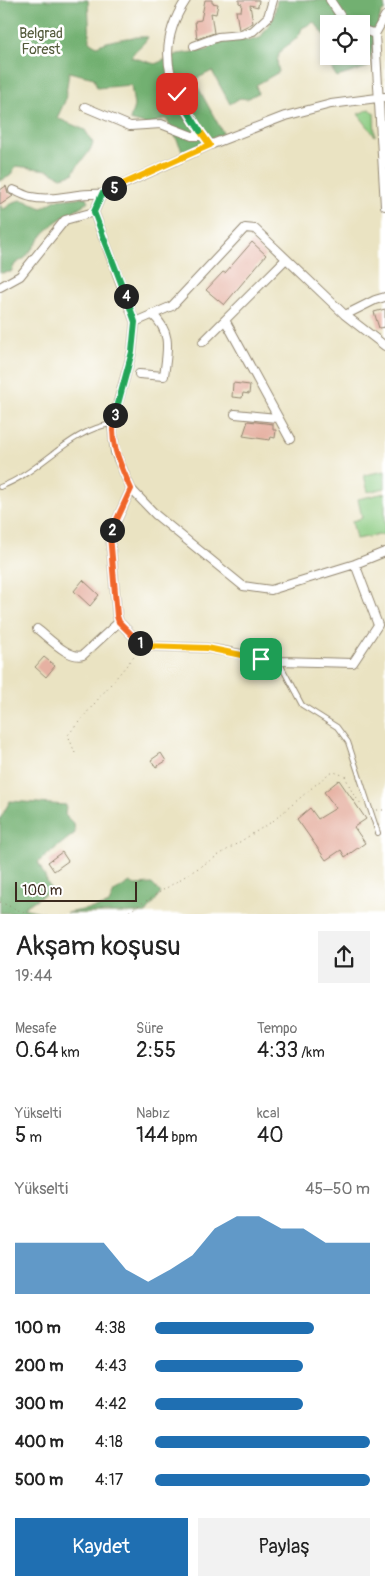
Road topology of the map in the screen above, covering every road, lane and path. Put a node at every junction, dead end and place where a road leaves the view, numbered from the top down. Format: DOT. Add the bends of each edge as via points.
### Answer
graph roads {
  1 [pos="186,0"];
  2 [pos="274,0"];
  3 [pos="330,0"];
  4 [pos="340,15"];
  5 [pos="385,16"];
  6 [pos="370,32"];
  7 [pos="375,34"];
  8 [pos="194,46"];
  9 [pos="382,98"];
  10 [pos="85,107"];
  11 [pos="204,136"];
  12 [pos="210,145"];
  13 [pos="383,146"];
  14 [pos="13,190"];
  15 [pos="102,194"];
  16 [pos="385,206"];
  17 [pos="94,212"];
  18 [pos="286,259"];
  19 [pos="0,287"];
  20 [pos="385,298"];
  21 [pos="152,314"];
  22 [pos="345,315"];
  23 [pos="225,320"];
  24 [pos="135,322"];
  25 [pos="203,342"];
  26 [pos="385,346"];
  27 [pos="139,374"];
  28 [pos="235,414"];
  29 [pos="277,418"];
  30 [pos="112,424"];
  31 [pos="290,439"];
  32 [pos="0,487"];
  33 [pos="131,489"];
  34 [pos="385,552"];
  35 [pos="355,564"];
  36 [pos="119,622"];
  37 [pos="37,629"];
  38 [pos="143,646"];
  39 [pos="279,661"];
  40 [pos="76,753"];
  41 [pos="371,810"];
  42 [pos="385,810"];
  43 [pos="378,833"];
  44 [pos="0,902"];
  45 [pos="27,914"];
  46 [pos="125,914"];
  1 -- 11 [label="street" via="172,23 169,62 177,94"];
  2 -- 8 [label="street" via="268,17 253,31 218,37"];
  3 -- 4 [label="street"];
  5 -- 7 [label="street"];
  6 -- 7 [label="street"];
  7 -- 9 [label="street"];
  9 -- 12 [label="street" via="331,104 285,116"];
  9 -- 13 [label="street"];
  10 -- 11 [label="street" via="130,126 162,124 192,136"];
  11 -- 12 [label="street"];
  12 -- 15 [label="street"];
  13 -- 16 [label="street"];
  14 -- 15 [label="street" via="30,197 46,198"];
  15 -- 17 [label="street"];
  17 -- 19 [label="street" via="65,220 20,276"];
  17 -- 24 [label="street"];
  18 -- 21 [label="street" via="255,230 245,228 172,306"];
  18 -- 22 [label="street"];
  18 -- 23 [label="street"];
  20 -- 22 [label="street"];
  21 -- 24 [label="street"];
  21 -- 27 [label="street" via="163,323 168,342 164,376"];
  22 -- 26 [label="street"];
  23 -- 25 [label="street"];
  23 -- 29 [label="street" via="263,386"];
  24 -- 30 [label="street" via="132,352"];
  28 -- 29 [label="street"];
  29 -- 31 [label="street"];
  30 -- 32 [label="lane" via="83,433 26,475"];
  30 -- 33 [label="street" via="116,452"];
  33 -- 35 [label="street" via="156,515 243,586 271,590"];
  33 -- 36 [label="street" via="110,535"];
  34 -- 35 [label="street"];
  35 -- 39 [label="street" via="378,625 353,663"];
  36 -- 37 [label="street" via="78,657"];
  36 -- 38 [label="street"];
  38 -- 39 [label="street" via="207,648"];
  38 -- 40 [label="path" via="68,735"];
  39 -- 41 [label="lane" via="302,705 337,727 348,742"];
  41 -- 42 [label="path"];
  41 -- 43 [label="lane"];
  41 -- 46 [label="path" via="358,802 345,776 334,772 273,821"];
  44 -- 45 [label="path"];
}
